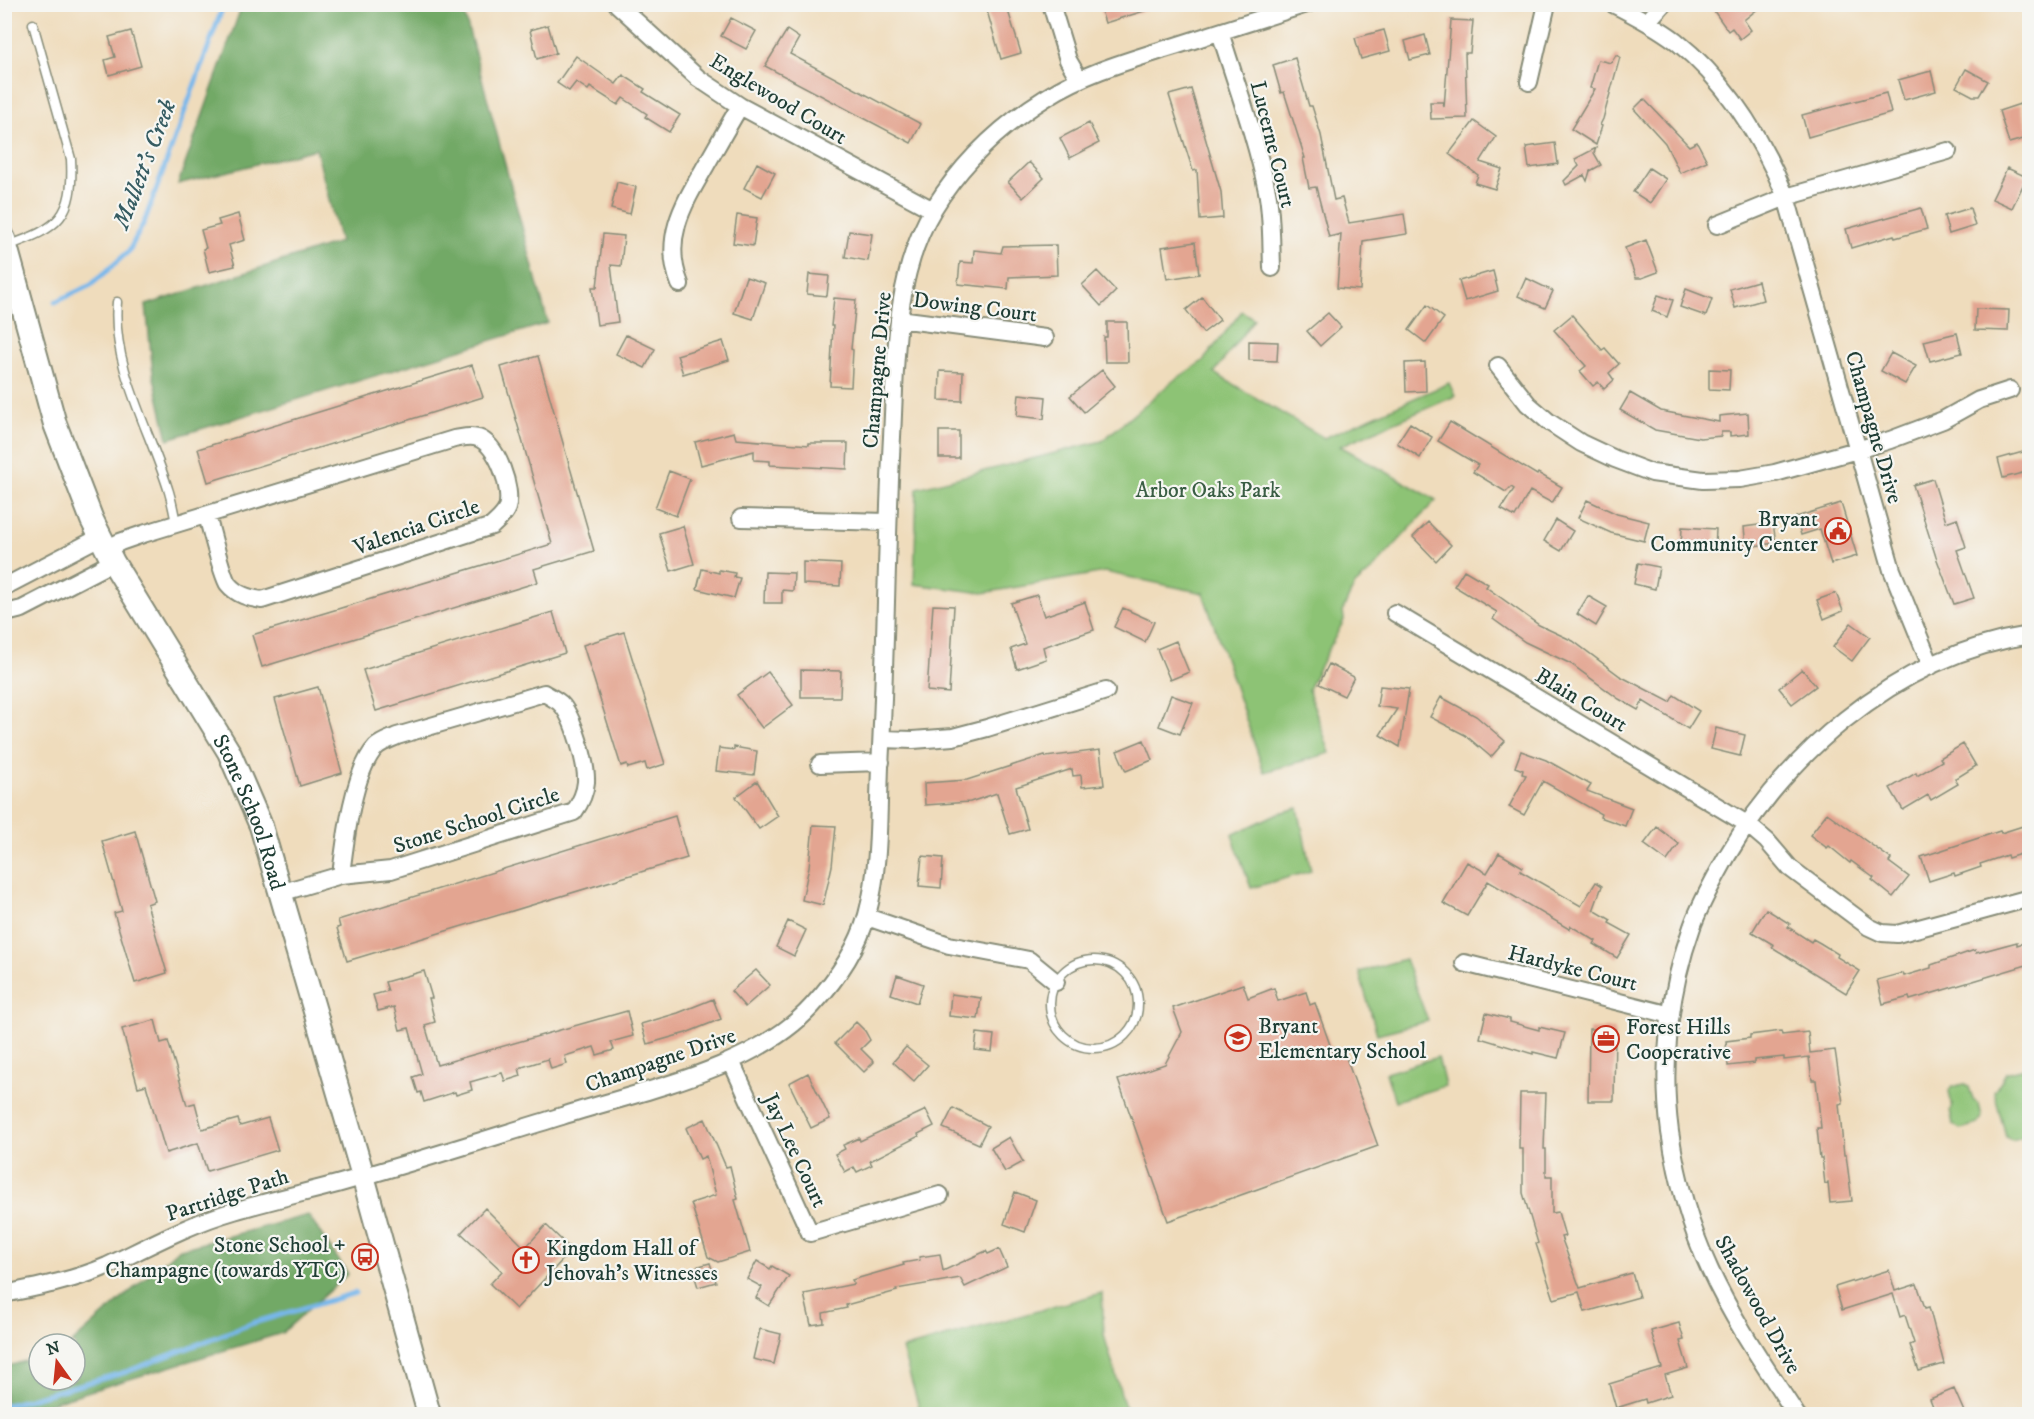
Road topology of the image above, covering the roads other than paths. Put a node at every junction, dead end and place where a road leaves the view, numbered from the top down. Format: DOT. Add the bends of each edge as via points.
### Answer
graph roads {
  1 [pos="617,4"];
  2 [pos="1051,4"];
  3 [pos="1307,4"];
  4 [pos="1547,4"];
  5 [pos="1613,4"];
  6 [pos="1663,4"];
  7 [pos="1647,22"];
  8 [pos="33,24"];
  9 [pos="1220,32"];
  10 [pos="1079,79"];
  11 [pos="1529,82"];
  12 [pos="740,106"];
  13 [pos="1948,151"];
  14 [pos="1786,197"];
  15 [pos="933,210"];
  16 [pos="1717,225"];
  17 [pos="5,243"];
  18 [pos="1272,268"];
  19 [pos="680,284"];
  20 [pos="117,302"];
  21 [pos="899,319"];
  22 [pos="1045,338"];
  23 [pos="1497,366"];
  24 [pos="2010,390"];
  25 [pos="1857,450"];
  26 [pos="207,516"];
  27 [pos="741,518"];
  28 [pos="887,522"];
  29 [pos="176,524"];
  30 [pos="106,550"];
  31 [pos="4,587"];
  32 [pos="4,611"];
  33 [pos="1395,614"];
  34 [pos="2030,635"];
  35 [pos="1931,666"];
  36 [pos="1106,691"];
  37 [pos="882,739"];
  38 [pos="880,762"];
  39 [pos="820,764"];
  40 [pos="1747,824"];
  41 [pos="341,875"];
  42 [pos="280,893"];
  43 [pos="2030,898"];
  44 [pos="867,917"];
  45 [pos="1464,963"];
  46 [pos="1056,982"];
  47 [pos="1671,1015"];
  48 [pos="731,1061"];
  49 [pos="363,1176"];
  50 [pos="940,1195"];
  51 [pos="4,1294"];
  52 [pos="429,1414"];
  53 [pos="1796,1414"];
  1 -- 12 [label="street, Englewood Court" via="698,78"];
  2 -- 10 [label="street" via="1068,60"];
  3 -- 9 [label="street, Champagne Drive"];
  4 -- 11 [label="street"];
  5 -- 7 [label="street, Champagne Drive"];
  6 -- 7 [label="street"];
  7 -- 14 [label="street, Champagne Drive" via="1677,42 1730,99 1758,137"];
  8 -- 17 [label="lane" via="71,159 72,182 67,207 57,223 42,233"];
  9 -- 10 [label="street, Champagne Drive"];
  9 -- 18 [label="street, Lucerne Court" via="1267,192"];
  10 -- 15 [label="street, Champagne Drive" via="1025,111 995,135 977,152"];
  12 -- 15 [label="street, Englewood Court"];
  12 -- 19 [label="street" via="685,201 675,228 672,254"];
  13 -- 14 [label="street"];
  14 -- 16 [label="street"];
  14 -- 25 [label="street, Champagne Drive"];
  15 -- 21 [label="street, Champagne Drive" via="915,250"];
  17 -- 30 [label="main road, Stone School Road" via="55,424"];
  20 -- 29 [label="lane" via="115,322 126,372"];
  21 -- 22 [label="street, Dowing Court"];
  21 -- 28 [label="street, Champagne Drive"];
  23 -- 25 [label="street" via="1528,404 1549,422 1581,443 1652,472 1703,480 1740,480"];
  24 -- 25 [label="street" via="1979,400 1943,420"];
  25 -- 35 [label="street, Champagne Drive" via="1892,570"];
  26 -- 26 [label="street, Valencia Circle" via="227,583 248,598 262,600 492,526 503,516 508,493 496,454 479,438 468,437"];
  26 -- 29 [label="street, Valencia Circle"];
  27 -- 28 [label="street"];
  28 -- 37 [label="street, Champagne Drive"];
  29 -- 30 [label="street, Valencia Circle"];
  30 -- 31 [label="street"];
  30 -- 32 [label="street" via="22,609"];
  30 -- 42 [label="main road, Stone School Road" via="229,752 261,826"];
  33 -- 40 [label="street, Blain Court"];
  34 -- 35 [label="street, Shadowood Drive" via="1990,644"];
  35 -- 40 [label="street, Shadowood Drive" via="1869,702 1831,731 1784,777"];
  36 -- 37 [label="street" via="953,736"];
  37 -- 38 [label="street, Champagne Drive"];
  38 -- 39 [label="street"];
  38 -- 44 [label="street, Champagne Drive" via="877,850"];
  40 -- 43 [label="street, Blain Court" via="1790,868 1882,933 1911,931"];
  40 -- 47 [label="street, Shadowood Drive" via="1726,856 1692,925"];
  41 -- 41 [label="street, Stone School Circle" via="392,870 574,812 583,800 586,781 571,721 561,704 544,693 397,736 377,746 358,786"];
  41 -- 42 [label="street, Stone School Circle"];
  42 -- 49 [label="main road, Stone School Road"];
  44 -- 46 [label="street" via="949,945 1029,960"];
  44 -- 48 [label="street, Champagne Drive" via="855,947 812,1006 785,1031"];
  45 -- 47 [label="street, Hardyke Court"];
  46 -- 46 [label="lane" via="1050,999 1052,1016 1060,1031 1073,1042 1104,1047 1130,1030 1137,1014 1138,996 1131,979 1118,967 1102,960 1084,961 1068,969"];
  47 -- 53 [label="street, Shadowood Drive" via="1666,1058 1670,1131 1696,1236 1727,1303"];
  48 -- 49 [label="street, Champagne Drive"];
  48 -- 50 [label="street, Jay Lee Court" via="810,1233"];
  49 -- 51 [label="street, Partridge Path" via="233,1211 191,1225 107,1266"];
  49 -- 52 [label="main road, Stone School Road"];
}
